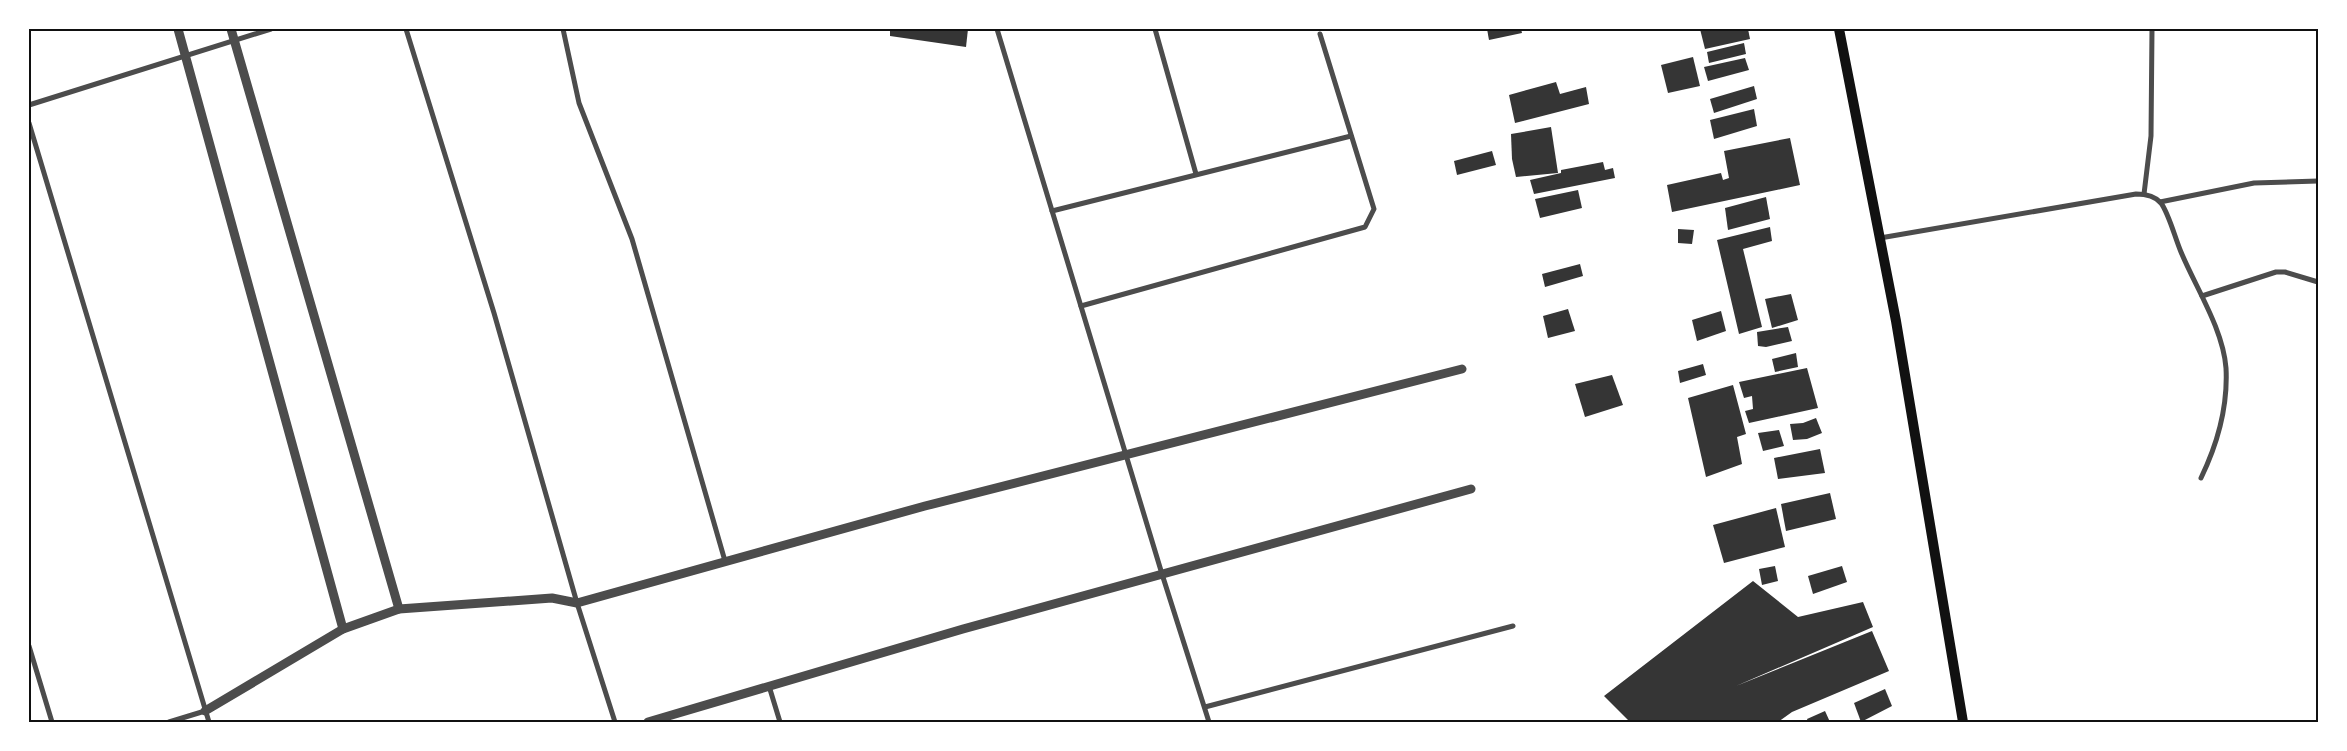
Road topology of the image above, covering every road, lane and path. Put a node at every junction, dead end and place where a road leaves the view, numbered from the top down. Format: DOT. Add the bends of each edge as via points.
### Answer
graph roads {
  1 [pos="178,29"];
  2 [pos="231,29"];
  3 [pos="271,29"];
  4 [pos="406,29"];
  5 [pos="562,29"];
  6 [pos="997,29"];
  7 [pos="1155,29"];
  8 [pos="1839,29"];
  9 [pos="2152,29"];
  10 [pos="1320,34"];
  11 [pos="234,40"];
  12 [pos="186,56"];
  13 [pos="29,105"];
  14 [pos="29,123"];
  15 [pos="1351,136"];
  16 [pos="1196,174"];
  17 [pos="2318,181"];
  18 [pos="2144,194"];
  19 [pos="2160,202"];
  20 [pos="1052,210"];
  21 [pos="1880,238"];
  22 [pos="2318,282"];
  23 [pos="2202,296"];
  24 [pos="1081,306"];
  25 [pos="1462,370"];
  26 [pos="1126,455"];
  27 [pos="2201,478"];
  28 [pos="1471,490"];
  29 [pos="724,560"];
  30 [pos="1162,574"];
  31 [pos="577,603"];
  32 [pos="399,609"];
  33 [pos="1513,626"];
  34 [pos="343,630"];
  35 [pos="29,646"];
  36 [pos="769,686"];
  37 [pos="1205,707"];
  38 [pos="205,711"];
  39 [pos="52,722"];
  40 [pos="169,722"];
  41 [pos="209,722"];
  42 [pos="615,722"];
  43 [pos="648,722"];
  44 [pos="780,722"];
  45 [pos="1209,722"];
  46 [pos="1963,722"];
  1 -- 12 [label="street"];
  2 -- 11 [label="street"];
  3 -- 11 [label="street"];
  4 -- 31 [label="street" via="494,313"];
  5 -- 29 [label="street" via="578,102 632,239"];
  6 -- 20 [label="street"];
  7 -- 16 [label="street"];
  8 -- 21 [label="main road"];
  9 -- 18 [label="street" via="2151,136"];
  10 -- 15 [label="street"];
  11 -- 12 [label="street"];
  11 -- 32 [label="street"];
  12 -- 13 [label="street"];
  12 -- 34 [label="street"];
  14 -- 38 [label="street"];
  15 -- 16 [label="street"];
  15 -- 24 [label="street" via="1374,209 1365,227"];
  16 -- 20 [label="street"];
  17 -- 19 [label="street" via="2254,183"];
  18 -- 19 [label="street"];
  18 -- 21 [label="street"];
  19 -- 23 [label="street"];
  20 -- 24 [label="street"];
  21 -- 46 [label="main road"];
  22 -- 23 [label="street" via="2276,272"];
  23 -- 27 [label="street" via="2226,367 2226,389 2214,452"];
  24 -- 26 [label="street"];
  25 -- 26 [label="street"];
  26 -- 29 [label="street"];
  26 -- 30 [label="street"];
  28 -- 30 [label="street"];
  29 -- 31 [label="street"];
  30 -- 36 [label="street"];
  30 -- 37 [label="street"];
  31 -- 32 [label="street" via="552,598"];
  31 -- 42 [label="street"];
  32 -- 34 [label="street"];
  33 -- 37 [label="street"];
  34 -- 38 [label="street"];
  35 -- 39 [label="street"];
  36 -- 43 [label="street"];
  36 -- 44 [label="street"];
  37 -- 45 [label="street"];
  38 -- 40 [label="street"];
  38 -- 41 [label="street"];
}
